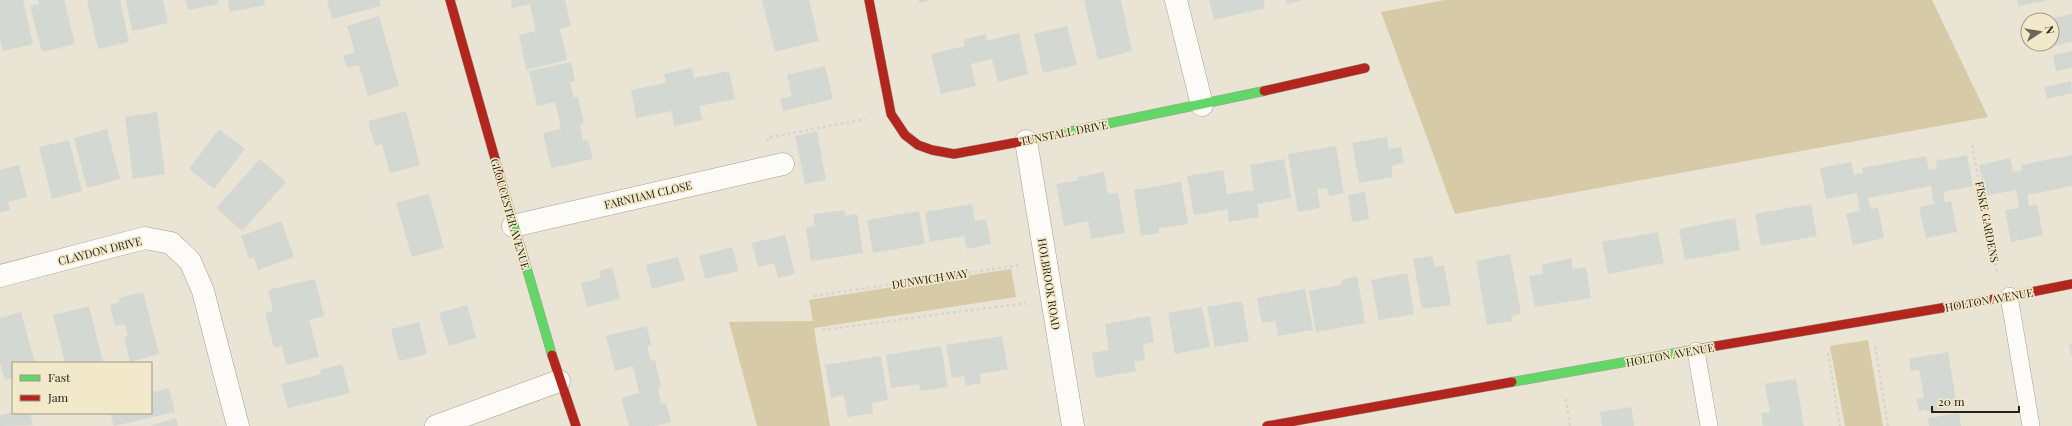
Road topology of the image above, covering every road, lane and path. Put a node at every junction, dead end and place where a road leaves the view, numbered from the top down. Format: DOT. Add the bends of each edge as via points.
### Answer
graph roads {
  1 [pos="450,0"];
  2 [pos="869,0"];
  3 [pos="1176,0"];
  4 [pos="1365,68"];
  5 [pos="1202,105"];
  6 [pos="891,114"];
  7 [pos="1026,141"];
  8 [pos="1972,145"];
  9 [pos="778,166"];
  10 [pos="513,226"];
  11 [pos="1046,261"];
  12 [pos="0,276"];
  13 [pos="2072,284"];
  14 [pos="814,296"];
  15 [pos="2005,297"];
  16 [pos="1052,299"];
  17 [pos="1870,320"];
  18 [pos="1823,327"];
  19 [pos="822,330"];
  20 [pos="1696,351"];
  21 [pos="559,381"];
  22 [pos="238,426"];
  23 [pos="436,426"];
  24 [pos="576,426"];
  25 [pos="1073,426"];
  26 [pos="1268,426"];
  27 [pos="1709,426"];
  28 [pos="1840,426"];
  29 [pos="1888,426"];
  30 [pos="2030,426"];
  1 -- 10 [label="street, GLOUCESTER AVENUE"];
  2 -- 6 [label="street, TUNSTALL DRIVE"];
  3 -- 5 [label="street"];
  4 -- 5 [label="street, TUNSTALL DRIVE"];
  5 -- 7 [label="street, TUNSTALL DRIVE"];
  6 -- 7 [label="street, TUNSTALL DRIVE" via="905,135 918,145 932,150 954,154"];
  6 -- 9 [label="path" via="767,138"];
  7 -- 11 [label="street, HOLBROOK ROAD"];
  8 -- 15 [label="path, FISKE GARDENS"];
  9 -- 10 [label="street, FARNHAM CLOSE"];
  10 -- 21 [label="street, GLOUCESTER AVENUE"];
  11 -- 14 [label="path, DUNWICH WAY"];
  11 -- 16 [label="street, HOLBROOK ROAD"];
  12 -- 22 [label="street, CLAYDON DRIVE" via="145,238 170,243 190,261 203,291"];
  13 -- 15 [label="street, HOLTON AVENUE"];
  15 -- 17 [label="street, HOLTON AVENUE"];
  15 -- 30 [label="lane"];
  16 -- 19 [label="path"];
  16 -- 25 [label="street, HOLBROOK ROAD"];
  17 -- 18 [label="street, HOLTON AVENUE"];
  17 -- 29 [label="path"];
  18 -- 20 [label="street, HOLTON AVENUE"];
  18 -- 28 [label="path"];
  20 -- 26 [label="street, HOLTON AVENUE"];
  20 -- 27 [label="lane"];
  21 -- 23 [label="street"];
  21 -- 24 [label="street, GLOUCESTER AVENUE"];
}
